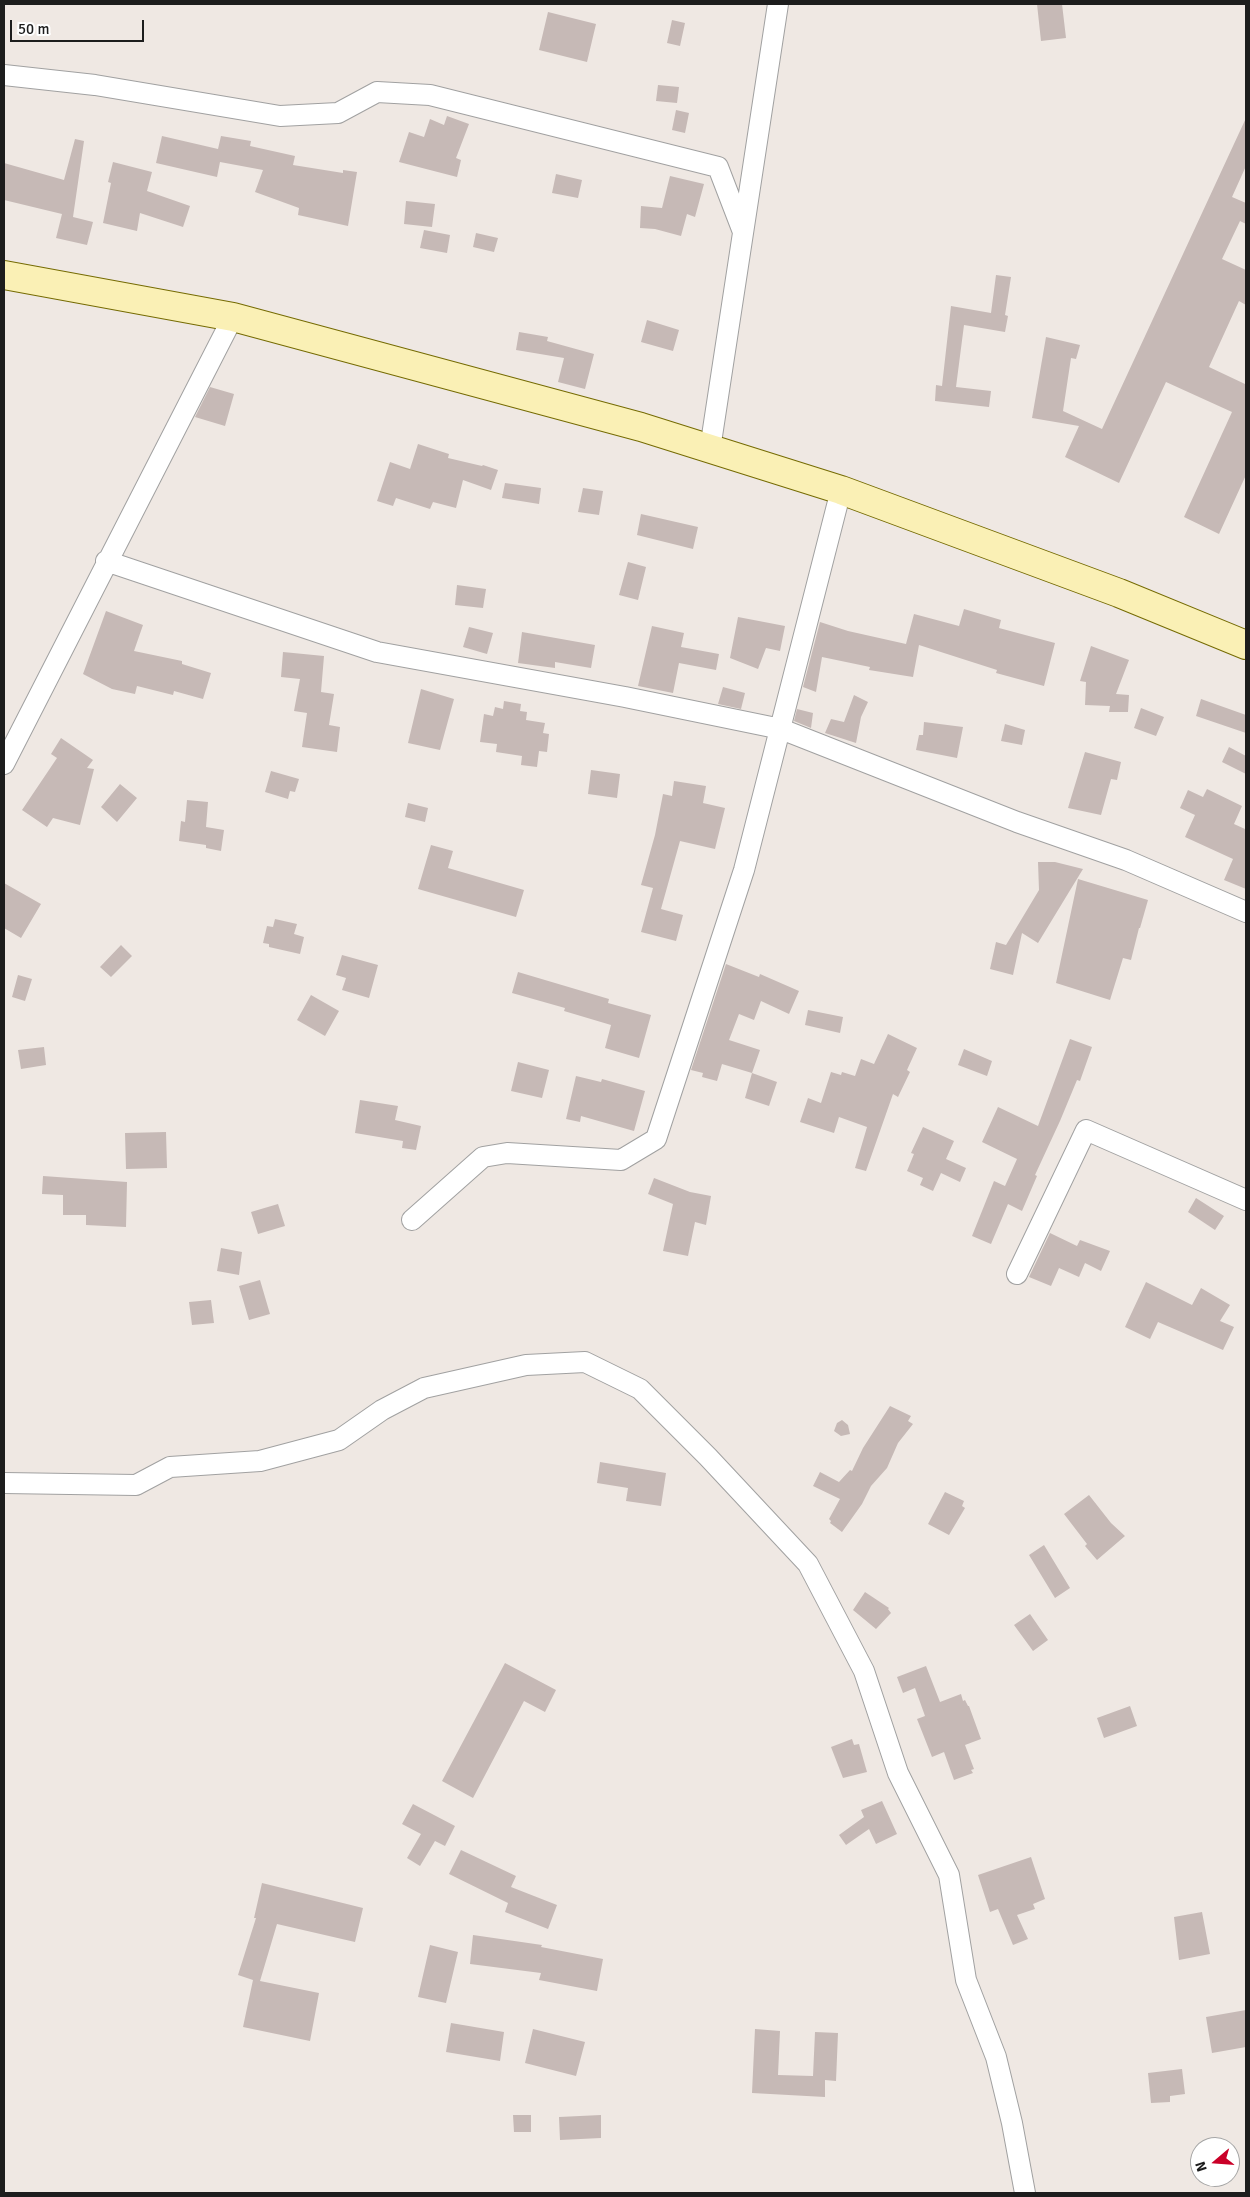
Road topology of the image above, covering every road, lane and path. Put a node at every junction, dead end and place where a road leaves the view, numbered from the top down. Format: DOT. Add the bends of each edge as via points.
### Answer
graph roads {
  1 [pos="778,4"];
  2 [pos="4,75"];
  3 [pos="742,232"];
  4 [pos="4,275"];
  5 [pos="233,317"];
  6 [pos="710,449"];
  7 [pos="841,490"];
  8 [pos="106,562"];
  9 [pos="1246,644"];
  10 [pos="781,729"];
  11 [pos="4,764"];
  12 [pos="1246,912"];
  13 [pos="1246,1200"];
  14 [pos="412,1220"];
  15 [pos="1017,1274"];
  16 [pos="4,1483"];
  17 [pos="1025,2193"];
  1 -- 3 [label="street"];
  2 -- 3 [label="street" via="95,85 280,116 338,113 377,92 430,96 718,167"];
  3 -- 6 [label="street"];
  4 -- 5 [label="main road"];
  5 -- 6 [label="main road" via="632,424"];
  5 -- 8 [label="street"];
  6 -- 7 [label="main road"];
  7 -- 9 [label="main road" via="1119,593"];
  7 -- 10 [label="street"];
  8 -- 10 [label="street" via="377,652"];
  8 -- 11 [label="street"];
  10 -- 12 [label="street" via="1017,822 1126,860"];
  10 -- 14 [label="street" via="744,870 656,1139 621,1160 507,1153 483,1157"];
  13 -- 15 [label="street" via="1086,1130"];
  16 -- 17 [label="street" via="136,1486 170,1468 260,1461 339,1440 382,1410 424,1388 526,1365 585,1362 640,1389 808,1564 864,1671 898,1773 950,1875 966,1980 996,2057"];
}
